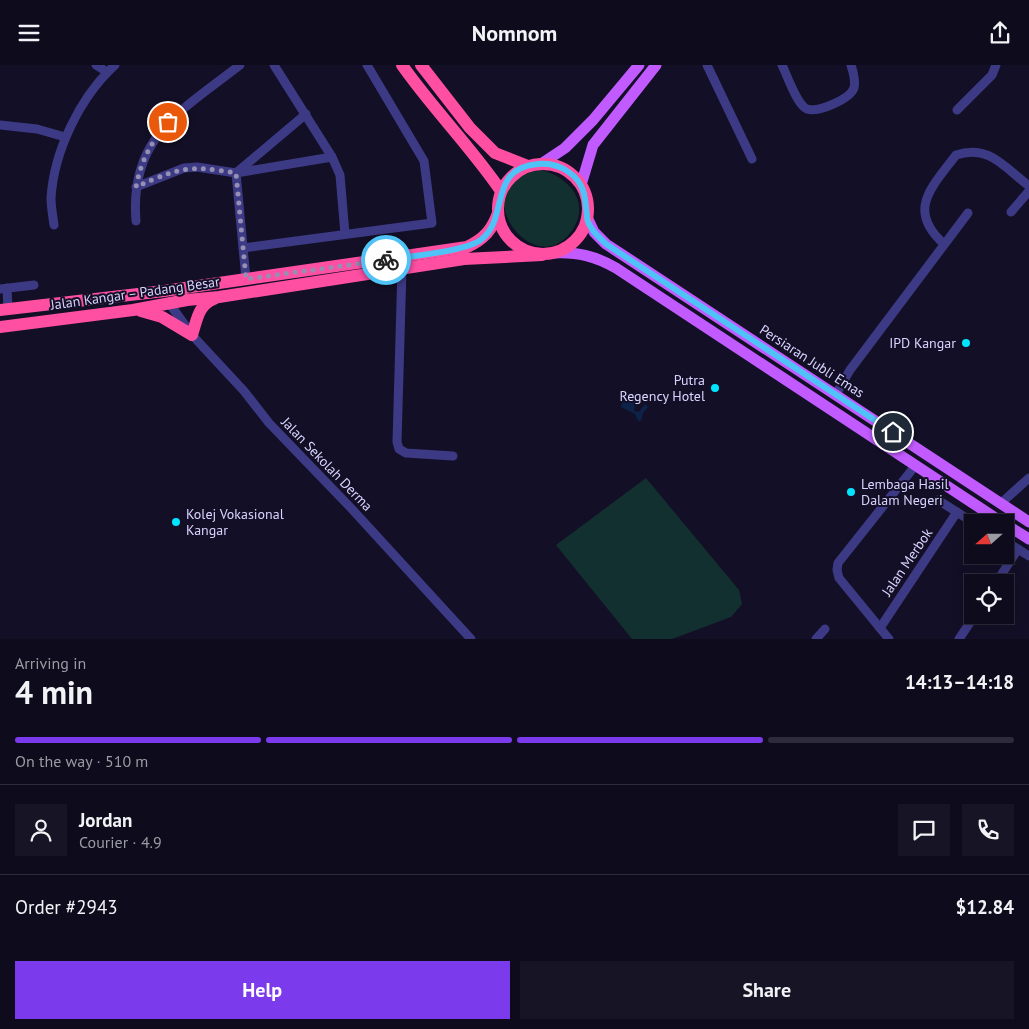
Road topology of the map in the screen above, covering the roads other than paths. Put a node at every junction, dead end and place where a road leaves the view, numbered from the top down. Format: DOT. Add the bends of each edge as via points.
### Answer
graph roads {
  1 [pos="96,65"];
  2 [pos="115,65"];
  3 [pos="240,65"];
  4 [pos="274,65"];
  5 [pos="367,65"];
  6 [pos="402,65"];
  7 [pos="421,65"];
  8 [pos="639,65"];
  9 [pos="656,65"];
  10 [pos="707,65"];
  11 [pos="782,65"];
  12 [pos="851,65"];
  13 [pos="996,65"];
  14 [pos="107,72"];
  15 [pos="957,110"];
  16 [pos="306,114"];
  17 [pos="0,125"];
  18 [pos="65,137"];
  19 [pos="332,157"];
  20 [pos="752,159"];
  21 [pos="541,164"];
  22 [pos="528,166"];
  23 [pos="236,173"];
  24 [pos="581,185"];
  25 [pos="1029,186"];
  26 [pos="136,187"];
  27 [pos="501,191"];
  28 [pos="1029,191"];
  29 [pos="1011,212"];
  30 [pos="498,213"];
  31 [pos="968,213"];
  32 [pos="587,217"];
  33 [pos="136,221"];
  34 [pos="54,225"];
  35 [pos="345,235"];
  36 [pos="944,244"];
  37 [pos="243,248"];
  38 [pos="548,254"];
  39 [pos="402,269"];
  40 [pos="246,279"];
  41 [pos="34,285"];
  42 [pos="189,287"];
  43 [pos="3,289"];
  44 [pos="146,293"];
  45 [pos="219,297"];
  46 [pos="169,303"];
  47 [pos="4,310"];
  48 [pos="133,310"];
  49 [pos="0,327"];
  50 [pos="192,335"];
  51 [pos="792,366"];
  52 [pos="784,379"];
  53 [pos="836,394"];
  54 [pos="453,456"];
  55 [pos="915,466"];
  56 [pos="1029,478"];
  57 [pos="938,500"];
  58 [pos="1000,504"];
  59 [pos="957,512"];
  60 [pos="990,514"];
  61 [pos="964,517"];
  62 [pos="1029,522"];
  63 [pos="1014,529"];
  64 [pos="1029,539"];
  65 [pos="1014,547"];
  66 [pos="1018,549"];
  67 [pos="1029,556"];
  68 [pos="1002,574"];
  69 [pos="969,624"];
  70 [pos="880,628"];
  71 [pos="825,629"];
  72 [pos="471,639"];
  73 [pos="816,639"];
  74 [pos="889,639"];
  75 [pos="959,639"];
  1 -- 14 [label="street"];
  2 -- 14 [label="street"];
  3 -- 26 [label="street" via="168,122 154,138 140,165"];
  4 -- 16 [label="street"];
  5 -- 35 [label="street" via="424,161 432,223"];
  6 -- 27 [label="highway"];
  7 -- 22 [label="highway" via="470,129 495,153"];
  8 -- 21 [label="main road" via="594,120 565,148"];
  9 -- 24 [label="main road" via="593,145"];
  10 -- 20 [label="street"];
  11 -- 12 [label="street" via="800,103 807,109 819,109 851,93 854,87"];
  13 -- 15 [label="street" via="992,75"];
  14 -- 18 [label="street" via="90,92"];
  16 -- 19 [label="street"];
  16 -- 23 [label="street"];
  17 -- 18 [label="street" via="37,129"];
  18 -- 34 [label="street" via="51,199"];
  19 -- 23 [label="street"];
  19 -- 35 [label="street" via="340,175"];
  21 -- 22 [label="highway"];
  21 -- 24 [label="highway" via="564,169"];
  22 -- 27 [label="highway" via="512,176"];
  23 -- 26 [label="street" via="184,168"];
  23 -- 37 [label="street"];
  24 -- 32 [label="highway" via="588,204"];
  25 -- 36 [label="street" via="984,153 975,151 956,155 926,195 925,221"];
  26 -- 33 [label="street"];
  27 -- 30 [label="highway"];
  28 -- 29 [label="street"];
  30 -- 38 [label="highway" via="503,231 510,240 530,253"];
  30 -- 40 [label="highway, Jalan Kangar – Padang Besar" via="493,227 481,240 467,247"];
  31 -- 36 [label="street"];
  32 -- 38 [label="highway" via="576,240"];
  32 -- 51 [label="main road, Persiaran Jubli Emas" via="594,232 606,244"];
  35 -- 37 [label="street"];
  36 -- 53 [label="street" via="850,370"];
  37 -- 40 [label="street"];
  38 -- 39 [label="highway, Jalan Kangar – Padang Besar" via="464,259"];
  38 -- 52 [label="main road" via="579,253 603,261"];
  39 -- 45 [label="highway, Jalan Kangar – Padang Besar"];
  39 -- 54 [label="street" via="397,442 406,453"];
  40 -- 42 [label="highway, Jalan Kangar – Padang Besar"];
  41 -- 43 [label="street"];
  42 -- 44 [label="highway, Jalan Kangar – Padang Besar"];
  42 -- 46 [label="highway"];
  43 -- 47 [label="street"];
  44 -- 46 [label="highway"];
  44 -- 47 [label="highway, Jalan Kangar – Padang Besar"];
  45 -- 46 [label="highway, Jalan Kangar – Padang Besar"];
  45 -- 50 [label="highway" via="207,301 200,309"];
  46 -- 48 [label="highway, Jalan Kangar – Padang Besar"];
  46 -- 50 [label="street, Jalan Sekolah Derma"];
  48 -- 49 [label="highway, Jalan Kangar – Padang Besar"];
  48 -- 50 [label="highway" via="162,317"];
  50 -- 72 [label="street, Jalan Sekolah Derma" via="269,423"];
  51 -- 52 [label="main road"];
  51 -- 53 [label="main road, Persiaran Jubli Emas"];
  52 -- 55 [label="main road"];
  53 -- 58 [label="main road, Persiaran Jubli Emas"];
  55 -- 60 [label="main road"];
  55 -- 70 [label="street" via="836,569 839,578"];
  56 -- 58 [label="street"];
  57 -- 59 [label="street"];
  58 -- 62 [label="main road, Persiaran Jubli Emas"];
  59 -- 61 [label="street"];
  59 -- 70 [label="street, Jalan Merbok"];
  63 -- 64 [label="main road"];
  65 -- 66 [label="street"];
  66 -- 67 [label="street"];
  66 -- 68 [label="street"];
  69 -- 75 [label="street"];
  70 -- 74 [label="street"];
  71 -- 73 [label="street"];
}
